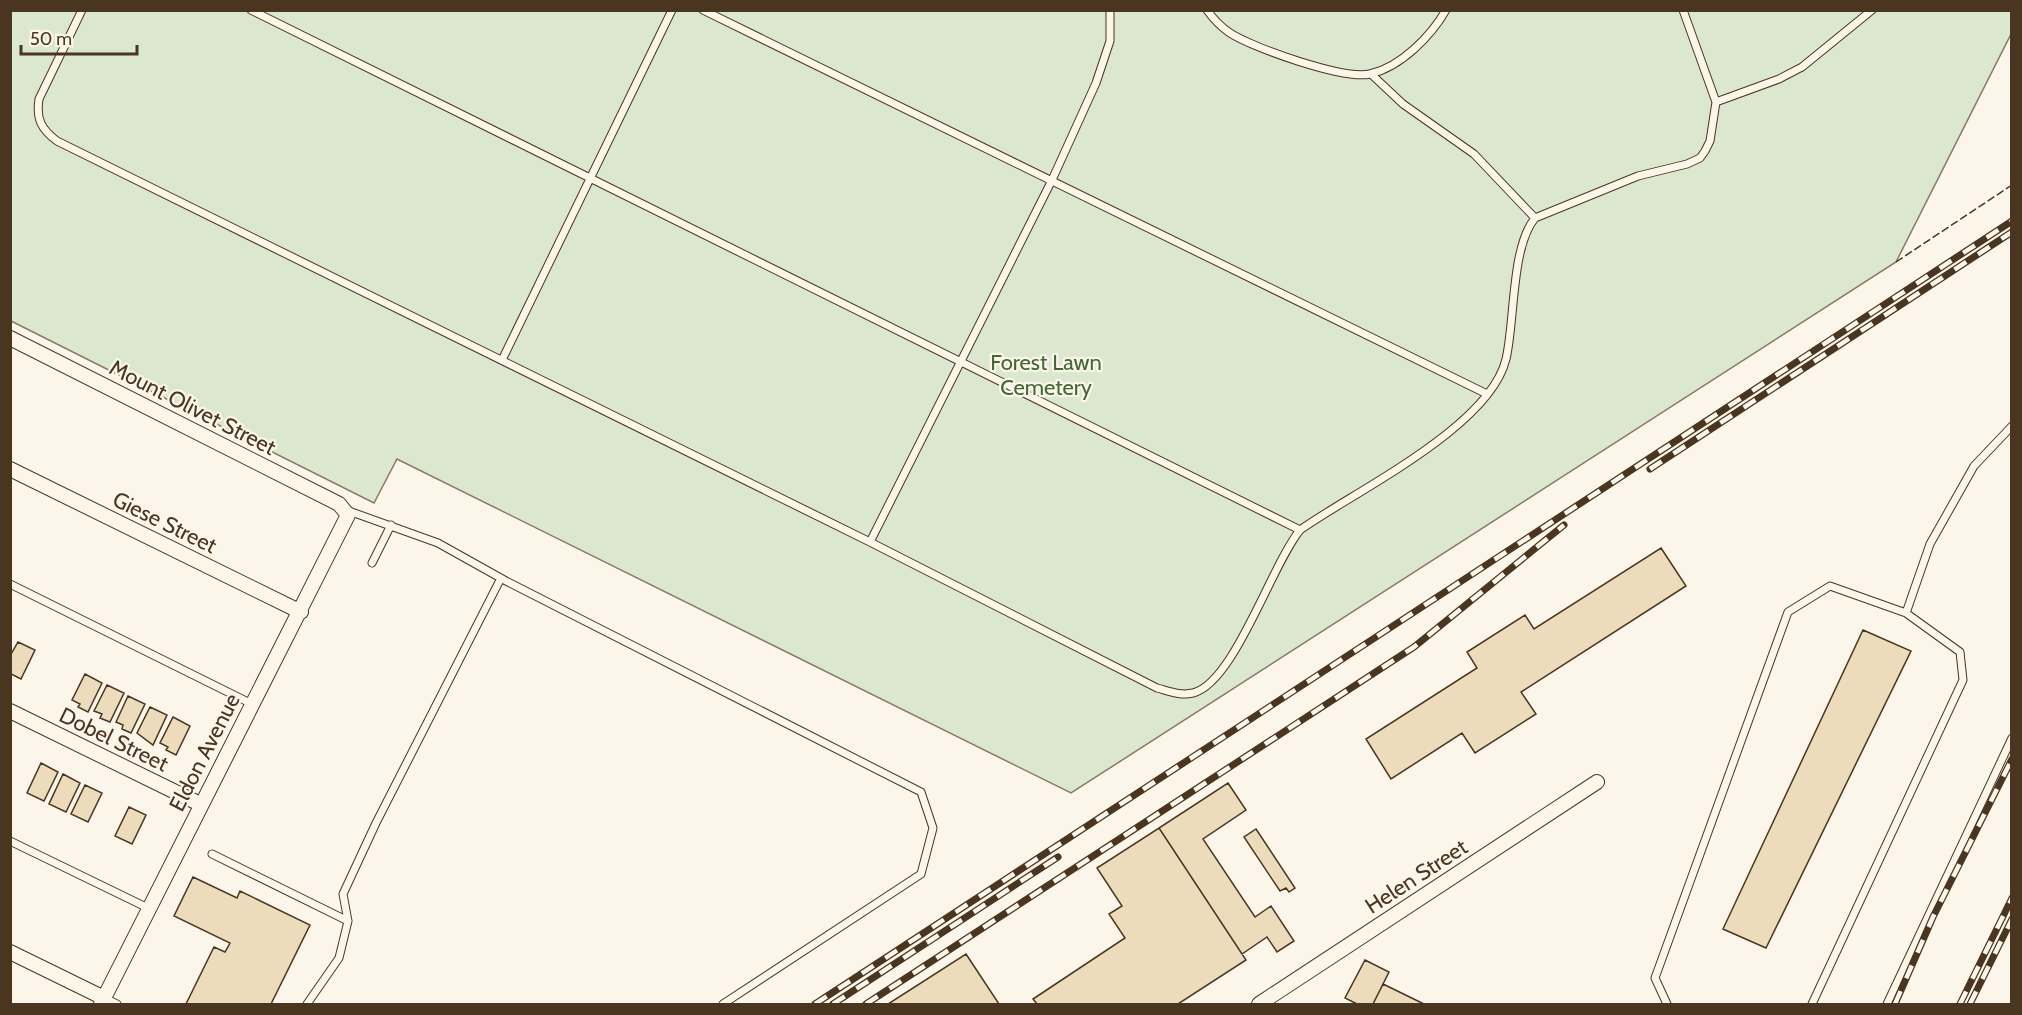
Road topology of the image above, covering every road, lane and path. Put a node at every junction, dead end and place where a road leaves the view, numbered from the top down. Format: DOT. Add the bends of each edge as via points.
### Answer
graph roads {
  1 [pos="82,10"];
  2 [pos="251,10"];
  3 [pos="672,10"];
  4 [pos="703,10"];
  5 [pos="1110,10"];
  6 [pos="1208,10"];
  7 [pos="1446,10"];
  8 [pos="1683,10"];
  9 [pos="1872,10"];
  10 [pos="1371,74"];
  11 [pos="1716,102"];
  12 [pos="588,179"];
  13 [pos="1052,180"];
  14 [pos="1535,218"];
  15 [pos="10,338"];
  16 [pos="502,360"];
  17 [pos="961,361"];
  18 [pos="1487,394"];
  19 [pos="2012,426"];
  20 [pos="10,470"];
  21 [pos="347,515"];
  22 [pos="391,525"];
  23 [pos="1300,530"];
  24 [pos="870,542"];
  25 [pos="372,563"];
  26 [pos="501,578"];
  27 [pos="10,584"];
  28 [pos="301,612"];
  29 [pos="1906,613"];
  30 [pos="252,704"];
  31 [pos="10,711"];
  32 [pos="2012,738"];
  33 [pos="1597,782"];
  34 [pos="200,804"];
  35 [pos="10,841"];
  36 [pos="212,854"];
  37 [pos="148,908"];
  38 [pos="348,921"];
  39 [pos="10,952"];
  40 [pos="102,1001"];
  41 [pos="117,1005"];
  42 [pos="308,1005"];
  43 [pos="723,1005"];
  44 [pos="1259,1005"];
  45 [pos="1667,1005"];
  46 [pos="1812,1005"];
  47 [pos="1887,1005"];
  1 -- 16 [label="lane" via="39,99 37,113 46,133 74,152"];
  2 -- 12 [label="lane"];
  3 -- 12 [label="lane"];
  4 -- 13 [label="lane"];
  5 -- 13 [label="lane" via="1110,40 1104,62"];
  6 -- 10 [label="lane" via="1231,34 1255,45 1340,73"];
  7 -- 10 [label="lane" via="1413,49"];
  8 -- 11 [label="lane"];
  9 -- 11 [label="lane" via="1802,67"];
  10 -- 14 [label="lane" via="1403,104 1474,154"];
  11 -- 14 [label="lane" via="1710,141 1700,158 1638,177"];
  12 -- 16 [label="lane"];
  12 -- 17 [label="lane"];
  13 -- 17 [label="lane"];
  13 -- 18 [label="lane"];
  14 -- 18 [label="lane" via="1521,251 1506,360 1500,377"];
  15 -- 21 [label="street, Mount Olivet Street" via="339,504"];
  16 -- 24 [label="lane"];
  17 -- 23 [label="lane"];
  17 -- 24 [label="lane"];
  18 -- 23 [label="lane" via="1448,433"];
  19 -- 29 [label="lane" via="1974,466 1930,544"];
  20 -- 28 [label="street, Giese Street"];
  21 -- 22 [label="lane"];
  21 -- 28 [label="street, Eldon Avenue"];
  22 -- 25 [label="lane"];
  22 -- 26 [label="lane" via="438,543"];
  23 -- 24 [label="lane" via="1278,562 1237,647 1220,672 1208,686 1178,694 1157,688"];
  26 -- 38 [label="lane" via="343,894"];
  26 -- 43 [label="lane" via="921,792 933,828 921,874"];
  27 -- 30 [label="lane"];
  28 -- 30 [label="street, Eldon Avenue"];
  29 -- 45 [label="lane" via="1830,586 1788,612 1655,978"];
  29 -- 46 [label="lane" via="1960,652 1963,680"];
  30 -- 34 [label="street, Eldon Avenue"];
  31 -- 34 [label="street, Dobel Street"];
  32 -- 47 [label="lane"];
  33 -- 44 [label="street, Helen Street"];
  34 -- 37 [label="street, Eldon Avenue"];
  35 -- 37 [label="lane"];
  36 -- 38 [label="lane"];
  37 -- 40 [label="street, Eldon Avenue"];
  38 -- 42 [label="lane" via="339,958"];
  39 -- 40 [label="street"];
  40 -- 41 [label="lane"];
}
